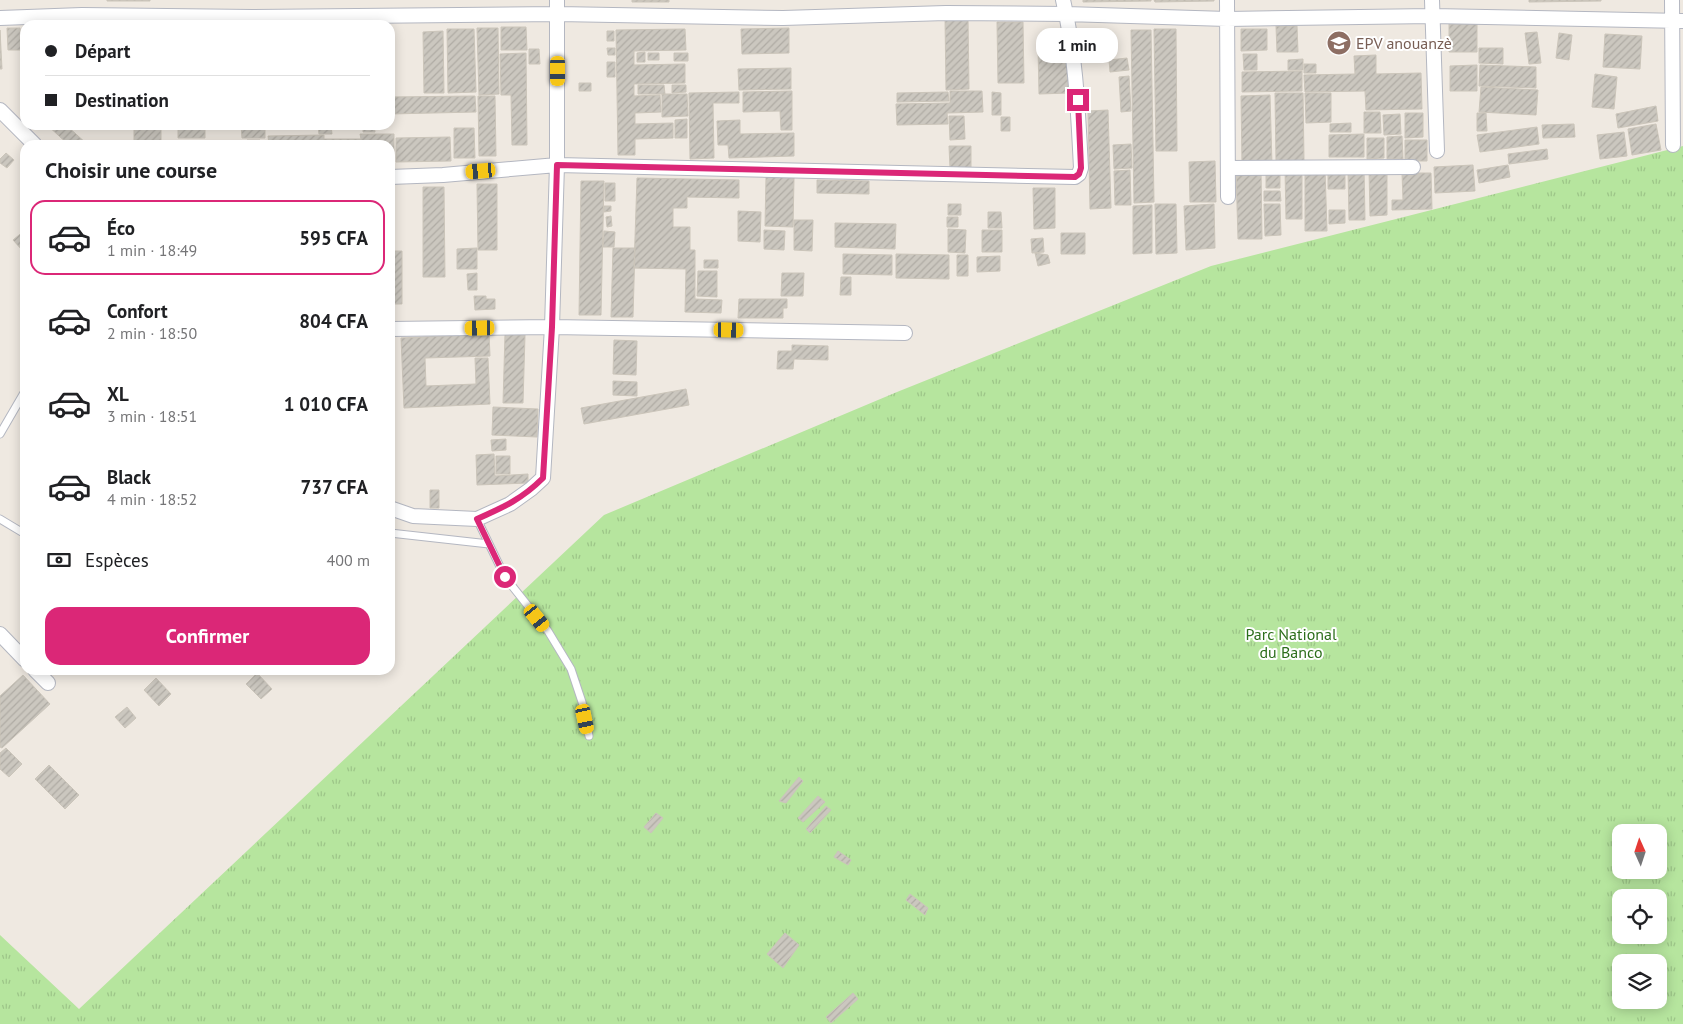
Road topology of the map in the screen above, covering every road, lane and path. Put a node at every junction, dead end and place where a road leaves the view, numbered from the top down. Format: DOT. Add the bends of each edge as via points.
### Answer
graph roads {
  1 [pos="1063,0"];
  2 [pos="1228,0"];
  3 [pos="1432,0"];
  4 [pos="1672,0"];
  5 [pos="558,7"];
  6 [pos="1066,14"];
  7 [pos="1432,16"];
  8 [pos="0,18"];
  9 [pos="1227,19"];
  10 [pos="1677,20"];
  11 [pos="0,110"];
  12 [pos="20,130"];
  13 [pos="20,130"];
  14 [pos="30,140"];
  15 [pos="1673,145"];
  16 [pos="1437,151"];
  17 [pos="557,165"];
  18 [pos="1413,167"];
  19 [pos="1228,168"];
  20 [pos="395,177"];
  21 [pos="1228,197"];
  22 [pos="552,327"];
  23 [pos="395,329"];
  24 [pos="905,333"];
  25 [pos="20,400"];
  26 [pos="0,434"];
  27 [pos="395,510"];
  28 [pos="0,519"];
  29 [pos="477,519"];
  30 [pos="20,531"];
  31 [pos="395,534"];
  32 [pos="489,544"];
  33 [pos="0,634"];
  34 [pos="20,655"];
  35 [pos="40,675"];
  36 [pos="48,684"];
  37 [pos="589,736"];
  1 -- 6 [label="street"];
  2 -- 9 [label="street"];
  3 -- 7 [label="street"];
  4 -- 10 [label="street"];
  5 -- 6 [label="street" via="783,18"];
  5 -- 8 [label="street" via="252,17 82,15"];
  5 -- 17 [label="street"];
  6 -- 9 [label="street"];
  6 -- 17 [label="street" via="1078,100 1081,168 1075,177"];
  7 -- 9 [label="street"];
  7 -- 10 [label="street"];
  7 -- 16 [label="street"];
  9 -- 19 [label="street"];
  10 -- 15 [label="street"];
  11 -- 12 [label="street"];
  13 -- 14 [label="street"];
  17 -- 20 [label="street"];
  17 -- 22 [label="street"];
  18 -- 19 [label="street"];
  19 -- 21 [label="street"];
  22 -- 23 [label="street"];
  22 -- 24 [label="street"];
  22 -- 29 [label="street" via="543,478 510,504"];
  25 -- 26 [label="lane"];
  27 -- 29 [label="street" via="413,516"];
  28 -- 30 [label="lane"];
  29 -- 32 [label="lane"];
  31 -- 32 [label="lane"];
  32 -- 37 [label="lane" via="505,577 548,631 571,669"];
  33 -- 34 [label="street"];
  35 -- 36 [label="street"];
}
